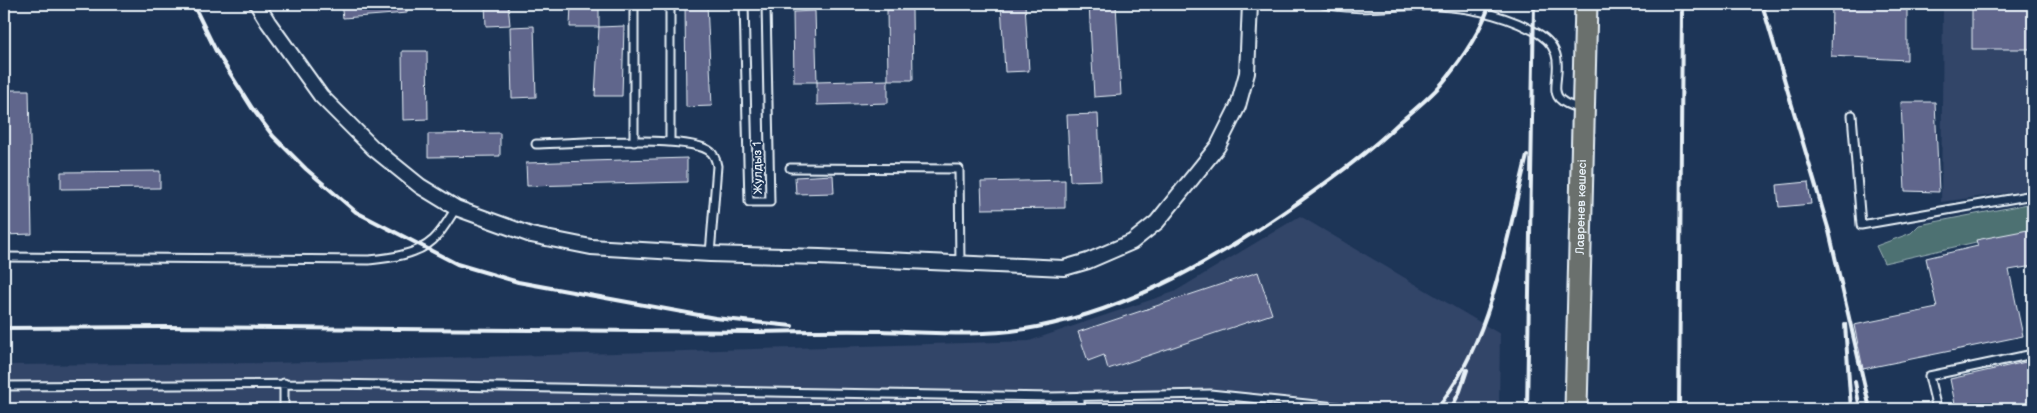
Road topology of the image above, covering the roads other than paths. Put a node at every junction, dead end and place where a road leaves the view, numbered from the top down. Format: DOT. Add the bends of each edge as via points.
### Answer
graph roads {
  1 [pos="257,4"];
  2 [pos="634,4"];
  3 [pos="670,4"];
  4 [pos="744,4"];
  5 [pos="766,4"];
  6 [pos="1250,4"];
  7 [pos="1323,4"];
  8 [pos="1586,4"];
  9 [pos="1405,5"];
  10 [pos="1583,110"];
  11 [pos="1852,115"];
  12 [pos="634,142"];
  13 [pos="670,142"];
  14 [pos="536,144"];
  15 [pos="790,168"];
  16 [pos="2033,194"];
  17 [pos="456,208"];
  18 [pos="710,254"];
  19 [pos="4,257"];
  20 [pos="960,264"];
  21 [pos="2033,354"];
  22 [pos="284,384"];
  23 [pos="4,386"];
  24 [pos="1080,396"];
  25 [pos="284,409"];
  26 [pos="1080,409"];
  27 [pos="1355,409"];
  28 [pos="1576,409"];
  29 [pos="1937,409"];
  1 -- 17 [label="street" via="321,96 373,148 420,186"];
  2 -- 12 [label="lane"];
  3 -- 13 [label="lane"];
  4 -- 5 [label="lane, Жулдыз 1" via="749,202 770,202"];
  6 -- 20 [label="street" via="1247,73 1238,106 1218,146 1157,222 1132,242 1064,268"];
  7 -- 9 [label="lane" via="1374,8"];
  8 -- 10 [label="main road, Лавренев көшесі"];
  9 -- 10 [label="lane" via="1470,8 1533,30 1553,45 1557,54 1555,92 1560,100"];
  10 -- 28 [label="main road, Лавренев көшесі"];
  11 -- 16 [label="lane" via="1861,225"];
  12 -- 13 [label="lane"];
  12 -- 14 [label="lane"];
  13 -- 18 [label="lane" via="697,145 710,150 715,157"];
  15 -- 20 [label="lane" via="959,169"];
  17 -- 18 [label="street" via="531,235 591,247"];
  17 -- 19 [label="lane" via="425,247 392,258"];
  18 -- 20 [label="street"];
  21 -- 29 [label="lane" via="1930,376"];
  22 -- 23 [label="lane"];
  22 -- 24 [label="lane"];
  22 -- 25 [label="lane"];
  24 -- 26 [label="lane"];
  24 -- 27 [label="lane" via="1210,394"];
}
